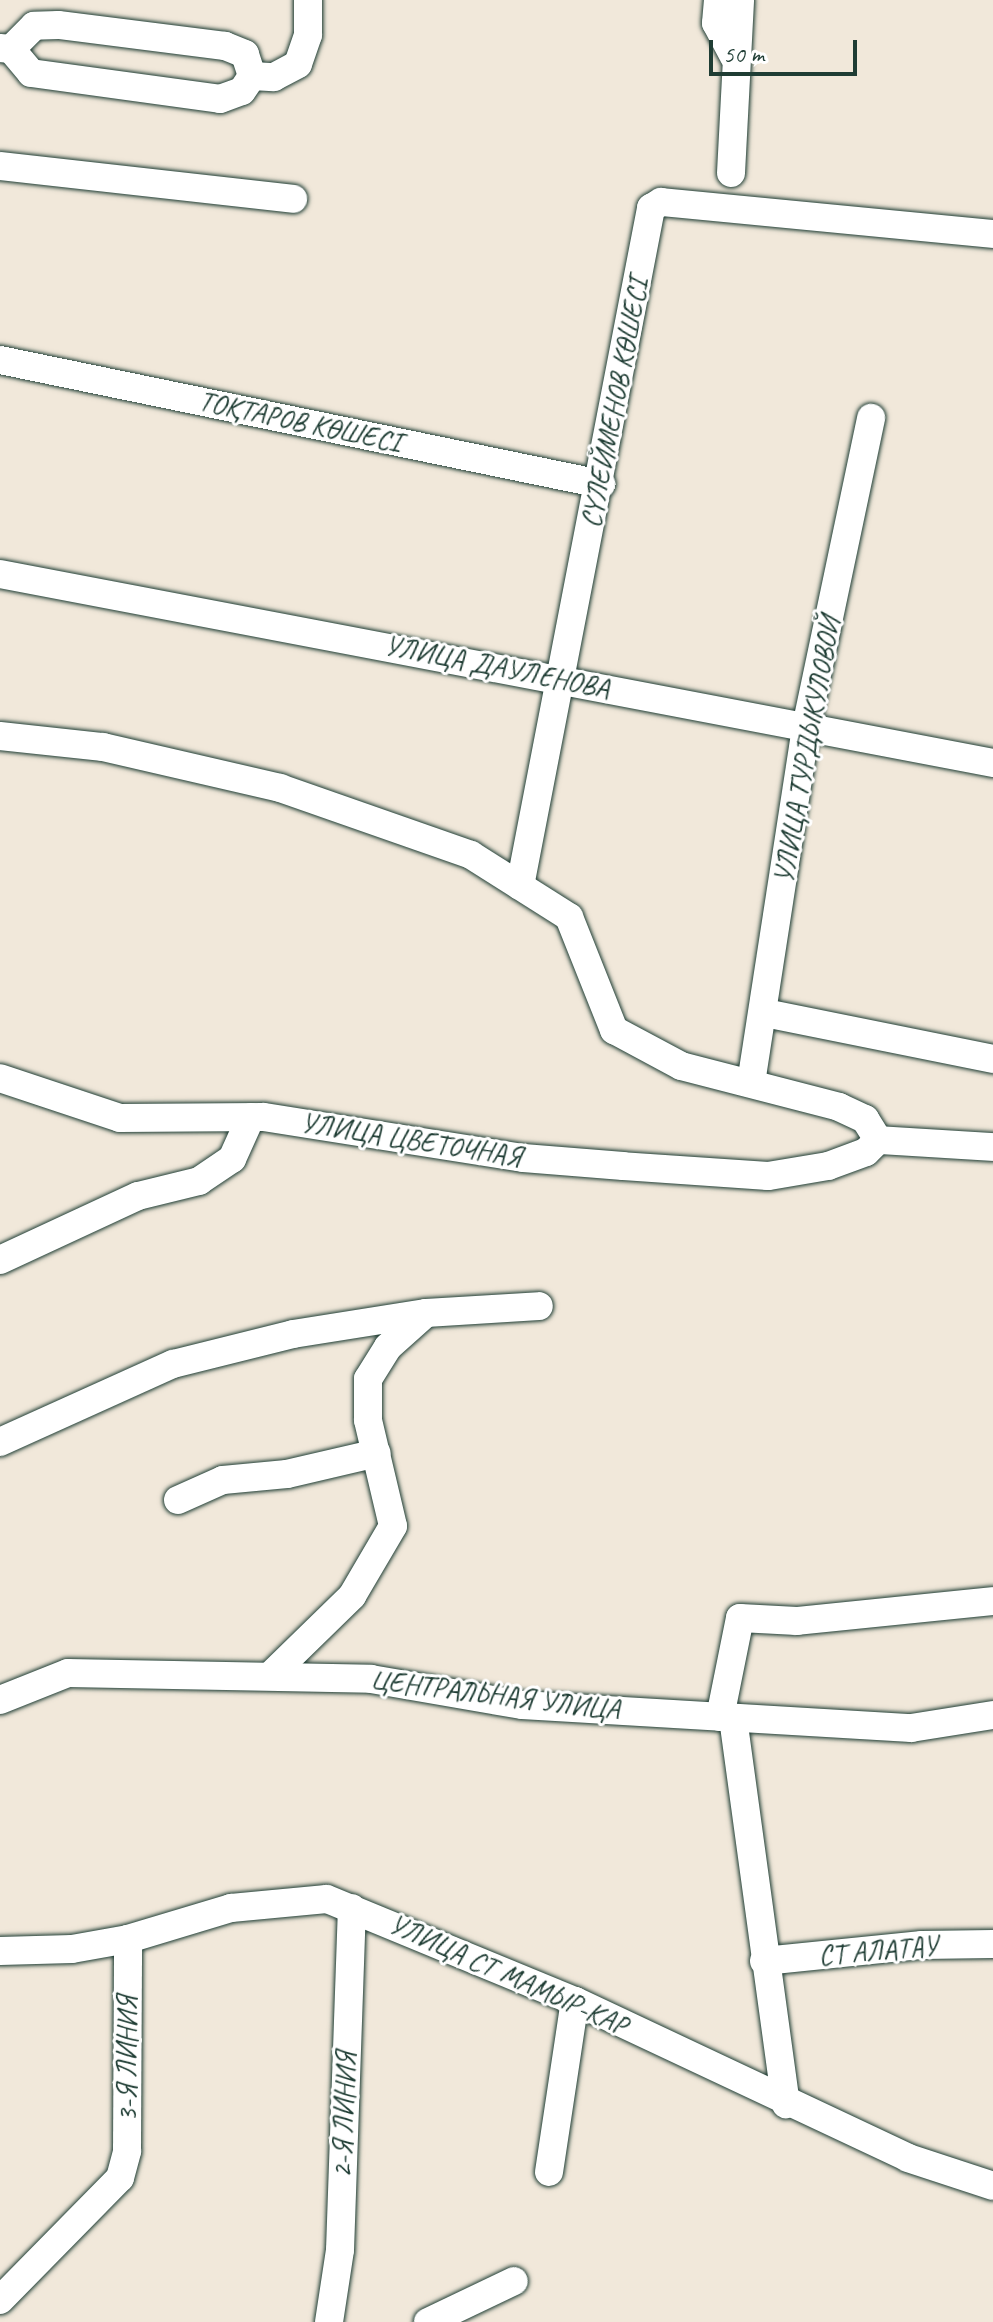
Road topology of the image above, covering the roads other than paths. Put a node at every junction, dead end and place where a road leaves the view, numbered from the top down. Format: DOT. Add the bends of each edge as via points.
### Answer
graph roads {
  1 [pos="308,0"];
  2 [pos="718,0"];
  3 [pos="740,0"];
  4 [pos="6,48"];
  5 [pos="734,57"];
  6 [pos="252,76"];
  7 [pos="0,166"];
  8 [pos="731,173"];
  9 [pos="293,199"];
  10 [pos="993,234"];
  11 [pos="0,360"];
  12 [pos="871,418"];
  13 [pos="601,484"];
  14 [pos="0,574"];
  15 [pos="561,680"];
  16 [pos="806,727"];
  17 [pos="0,736"];
  18 [pos="993,763"];
  19 [pos="520,886"];
  20 [pos="765,1013"];
  21 [pos="993,1059"];
  22 [pos="0,1078"];
  23 [pos="751,1083"];
  24 [pos="251,1117"];
  25 [pos="878,1140"];
  26 [pos="993,1147"];
  27 [pos="0,1260"];
  28 [pos="539,1306"];
  29 [pos="426,1313"];
  30 [pos="0,1442"];
  31 [pos="377,1453"];
  32 [pos="178,1500"];
  33 [pos="993,1601"];
  34 [pos="270,1676"];
  35 [pos="0,1700"];
  36 [pos="993,1715"];
  37 [pos="726,1718"];
  38 [pos="352,1908"];
  39 [pos="128,1939"];
  40 [pos="993,1944"];
  41 [pos="0,1951"];
  42 [pos="764,1961"];
  43 [pos="575,2001"];
  44 [pos="786,2104"];
  45 [pos="549,2172"];
  46 [pos="993,2186"];
  47 [pos="514,2281"];
  48 [pos="0,2300"];
  49 [pos="329,2322"];
  50 [pos="428,2322"];
  1 -- 6 [label="street" via="308,35 298,64 274,77"];
  2 -- 5 [label="street" via="716,23"];
  3 -- 5 [label="street"];
  4 -- 6 [label="street" via="31,73 220,99 242,91"];
  4 -- 6 [label="street" via="34,26 58,25 225,46 245,54"];
  5 -- 8 [label="street"];
  7 -- 9 [label="street"];
  10 -- 13 [label="street, СҮЛЕЙМЕНОВ КӨШЕСІ" via="655,203"];
  11 -- 13 [label="street, ТОҚТАРОВ КӨШЕСІ"];
  12 -- 16 [label="street, УЛИЦА ТУРДЫКУЛОВОЙ"];
  13 -- 15 [label="street, СҮЛЕЙМЕНОВ КӨШЕСІ"];
  14 -- 15 [label="street, УЛИЦА ДАУЛЕНОВА"];
  15 -- 16 [label="street, УЛИЦА ДАУЛЕНОВА"];
  15 -- 19 [label="street, СҮЛЕЙМЕНОВ КӨШЕСІ"];
  16 -- 18 [label="street, УЛИЦА ДАУЛЕНОВА"];
  16 -- 20 [label="street, УЛИЦА ТУРДЫКУЛОВОЙ"];
  17 -- 19 [label="street" via="103,747 280,788 471,855"];
  19 -- 23 [label="street" via="569,917 614,1030 681,1066"];
  20 -- 21 [label="street"];
  20 -- 23 [label="street, УЛИЦА ТУРДЫКУЛОВОЙ"];
  22 -- 24 [label="street, УЛИЦА ЦВЕТОЧНАЯ" via="120,1118"];
  23 -- 25 [label="street" via="839,1107 865,1119"];
  24 -- 25 [label="street, УЛИЦА ЦВЕТОЧНАЯ" via="523,1158 768,1176 828,1166 866,1152"];
  24 -- 27 [label="street" via="232,1159 199,1181 138,1196"];
  25 -- 26 [label="street"];
  28 -- 29 [label="street"];
  29 -- 30 [label="street" via="293,1334 173,1364"];
  29 -- 31 [label="street" via="388,1347 368,1379 368,1420"];
  31 -- 32 [label="street" via="287,1474 223,1480"];
  31 -- 34 [label="street" via="393,1526 352,1596"];
  33 -- 37 [label="street" via="797,1621 740,1618"];
  34 -- 35 [label="street, ЦЕНТРАЛЬНАЯ УЛИЦА" via="68,1673"];
  34 -- 37 [label="street, ЦЕНТРАЛЬНАЯ УЛИЦА" via="371,1679 522,1705"];
  36 -- 37 [label="street, ЦЕНТРАЛЬНАЯ УЛИЦА" via="911,1728"];
  37 -- 42 [label="street"];
  38 -- 39 [label="street, УЛИЦА СТ МАМЫР-КАР" via="327,1899 283,1900 231,1908"];
  38 -- 43 [label="street, УЛИЦА СТ МАМЫР-КАР"];
  38 -- 49 [label="street, 2-Я ЛИНИЯ" via="340,2250"];
  39 -- 41 [label="street, УЛИЦА СТ МАМЫР-КАР" via="72,1949"];
  39 -- 48 [label="street, 3-Я ЛИНИЯ" via="127,2151 120,2178"];
  40 -- 42 [label="street, СТ АЛАТАУ" via="922,1945"];
  42 -- 44 [label="street"];
  43 -- 44 [label="street, УЛИЦА СТ МАМЫР-КАР"];
  43 -- 45 [label="street"];
  44 -- 46 [label="street, УЛИЦА СТ МАМЫР-КАР" via="908,2158"];
  47 -- 50 [label="street"];
}
